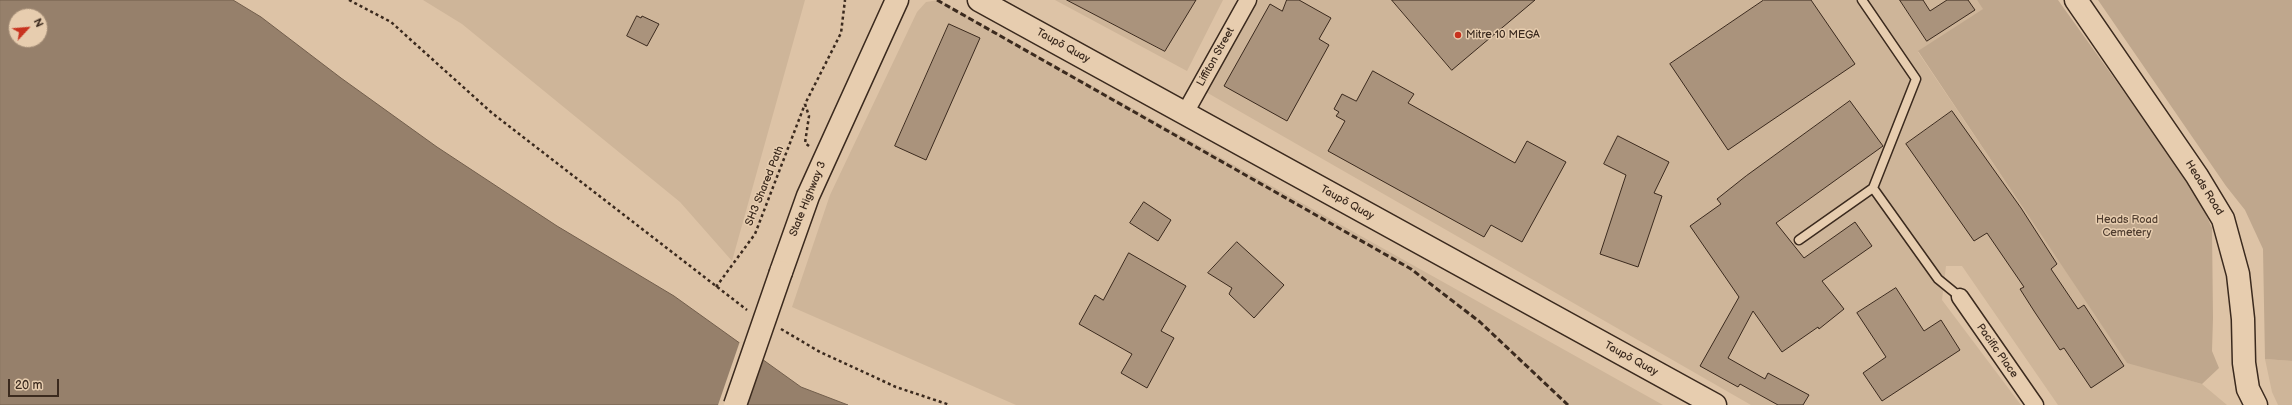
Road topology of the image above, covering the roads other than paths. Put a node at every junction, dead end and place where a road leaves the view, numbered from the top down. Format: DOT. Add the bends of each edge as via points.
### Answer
graph roads {
  1 [pos="897,0"];
  2 [pos="979,0"];
  3 [pos="1248,0"];
  4 [pos="1862,0"];
  5 [pos="2076,0"];
  6 [pos="1184,113"];
  7 [pos="1873,188"];
  8 [pos="1800,240"];
  9 [pos="1960,297"];
  10 [pos="735,405"];
  11 [pos="1715,405"];
  12 [pos="2035,405"];
  13 [pos="2256,405"];
  1 -- 10 [label="main road, State Highway 3, bridge" via="808,196"];
  2 -- 6 [label="main road, Taupō Quay"];
  3 -- 6 [label="street, Liffiton Street"];
  4 -- 7 [label="lane" via="1916,79"];
  5 -- 13 [label="main road, Heads Road" via="2197,176 2223,219 2238,274 2244,363 2248,389"];
  6 -- 11 [label="main road, Taupō Quay"];
  7 -- 8 [label="lane"];
  7 -- 9 [label="lane" via="1938,279"];
  9 -- 12 [label="street, Pacific Place"];
}
